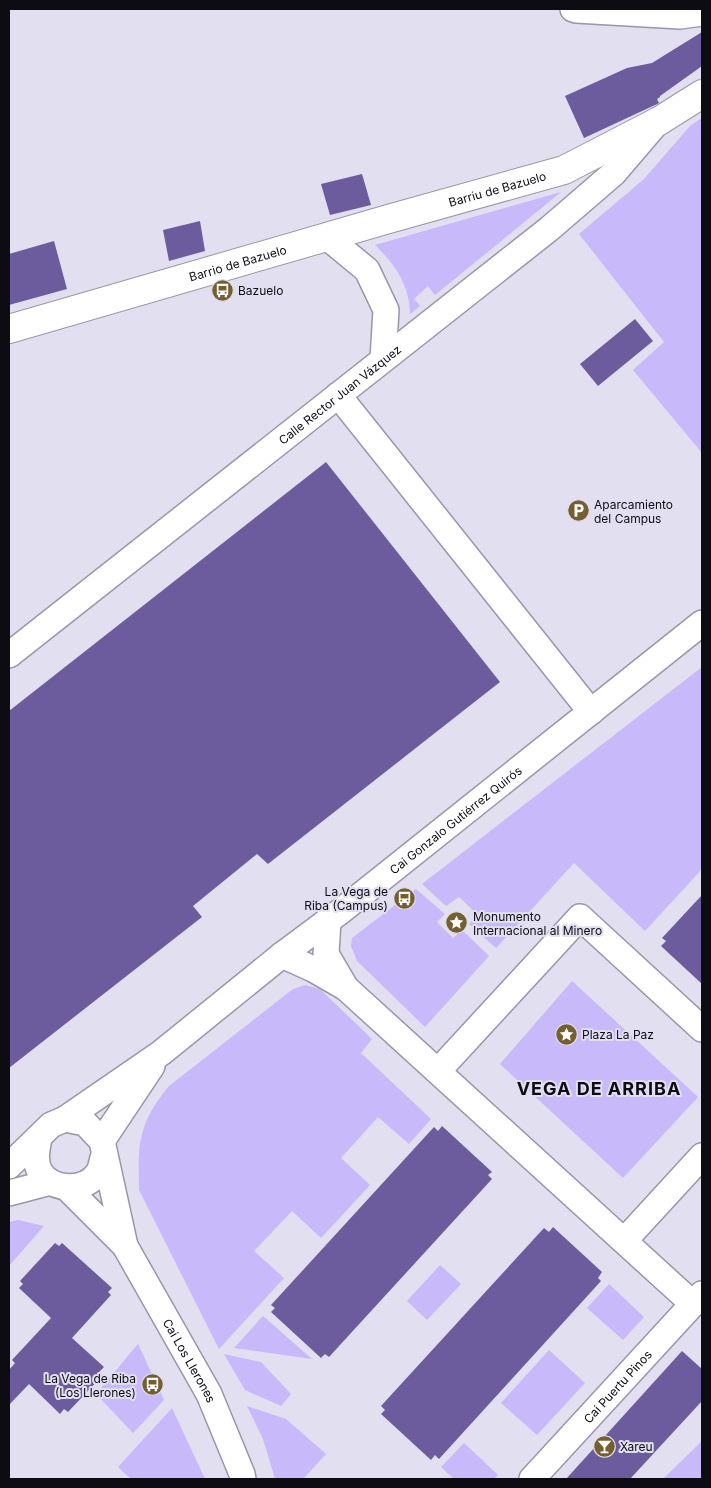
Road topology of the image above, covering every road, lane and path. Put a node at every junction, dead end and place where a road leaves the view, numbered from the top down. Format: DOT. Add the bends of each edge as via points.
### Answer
graph roads {
  1 [pos="573,9"];
  2 [pos="702,14"];
  3 [pos="702,94"];
  4 [pos="659,121"];
  5 [pos="327,237"];
  6 [pos="9,329"];
  7 [pos="384,360"];
  8 [pos="338,395"];
  9 [pos="702,623"];
  10 [pos="9,655"];
  11 [pos="591,712"];
  12 [pos="328,920"];
  13 [pos="282,955"];
  14 [pos="346,988"];
  15 [pos="702,1029"];
  16 [pos="161,1053"];
  17 [pos="438,1071"];
  18 [pos="65,1119"];
  19 [pos="39,1138"];
  20 [pos="103,1148"];
  21 [pos="702,1156"];
  22 [pos="9,1166"];
  23 [pos="58,1185"];
  24 [pos="9,1193"];
  25 [pos="624,1241"];
  26 [pos="125,1246"];
  27 [pos="698,1299"];
  28 [pos="243,1479"];
  29 [pos="532,1479"];
  1 -- 2 [label="street" via="680,16"];
  3 -- 4 [label="street"];
  4 -- 5 [label="street, Barriu de Bazuelo" via="564,170"];
  4 -- 7 [label="street, Calle Rector Juan Vázquez" via="614,173 549,230"];
  5 -- 6 [label="street, Barrio de Bazuelo"];
  5 -- 7 [label="street" via="367,270 386,310"];
  7 -- 8 [label="street, Calle Rector Juan Vázquez"];
  8 -- 10 [label="street, Calle Rector Juan Vázquez"];
  8 -- 11 [label="street"];
  9 -- 11 [label="street, Cai Gonzalo Gutiérrez Quirós"];
  11 -- 12 [label="street, Cai Gonzalo Gutiérrez Quirós"];
  12 -- 13 [label="street, Cai Gonzalo Gutiérrez Quirós"];
  12 -- 14 [label="street" via="326,954"];
  13 -- 14 [label="street"];
  13 -- 16 [label="street, Cai Gonzalo Gutiérrez Quirós"];
  14 -- 17 [label="street"];
  15 -- 17 [label="street" via="580,917"];
  16 -- 18 [label="street, Cai Gonzalo Gutiérrez Quirós"];
  16 -- 20 [label="street, Cai Gonzalo Gutiérrez Quirós"];
  17 -- 25 [label="street"];
  18 -- 19 [label="street, Cai Gonzalo Gutiérrez Quirós" via="50,1125"];
  18 -- 20 [label="street" via="85,1122"];
  19 -- 22 [label="street, Cai Gonzalo Gutiérrez Quirós"];
  19 -- 23 [label="street" via="35,1155 40,1172"];
  20 -- 23 [label="street, Cai Gonzalo Gutiérrez Quirós" via="98,1173 84,1185"];
  20 -- 26 [label="street"];
  21 -- 25 [label="street"];
  23 -- 24 [label="street, Cai Gonzalo Gutiérrez Quirós"];
  23 -- 26 [label="street"];
  25 -- 27 [label="street"];
  26 -- 28 [label="street, Cai Los Llerones" via="209,1394"];
  27 -- 29 [label="street, Cai Puertu Pinos"];
}
